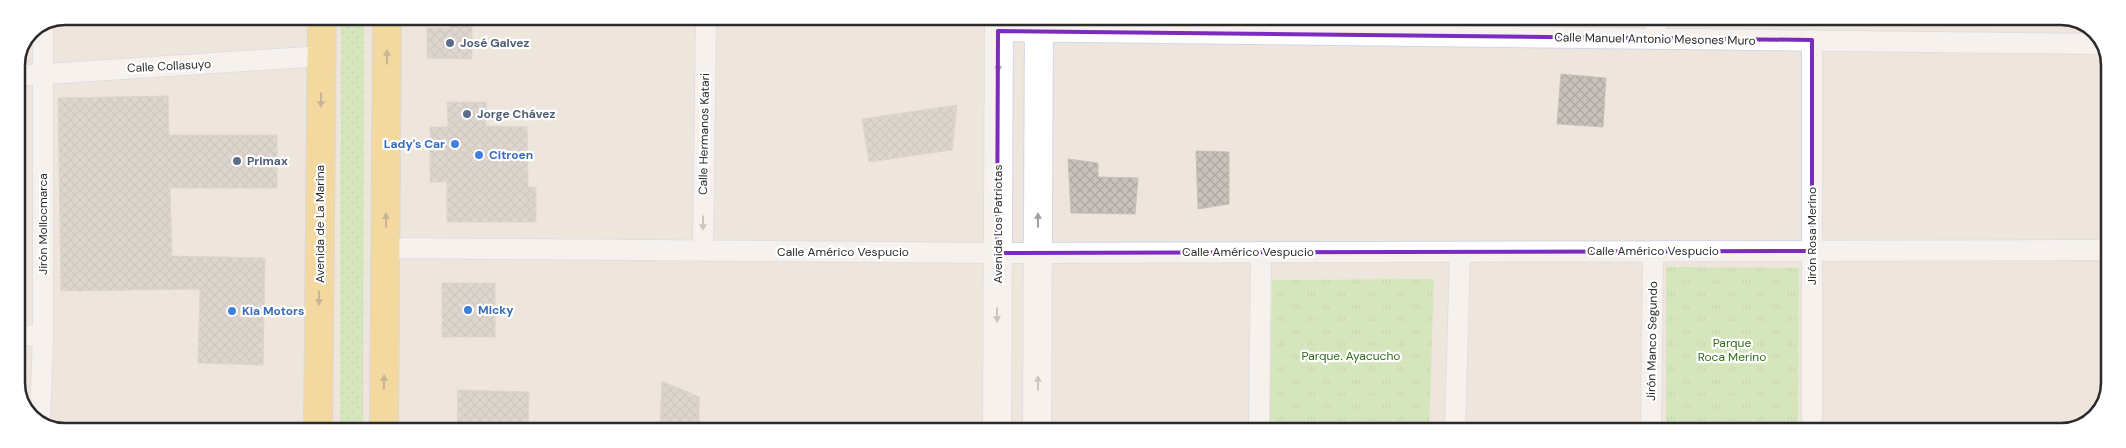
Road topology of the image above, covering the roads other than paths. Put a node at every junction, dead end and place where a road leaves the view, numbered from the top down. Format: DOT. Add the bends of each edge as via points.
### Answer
graph roads {
  1 [pos="322,25"];
  2 [pos="387,25"];
  3 [pos="706,25"];
  4 [pos="998,25"];
  5 [pos="1039,25"];
  6 [pos="1148,25"];
  7 [pos="1656,25"];
  8 [pos="1256,26"];
  9 [pos="1446,27"];
  10 [pos="43,32"];
  11 [pos="1655,38"];
  12 [pos="1812,40"];
  13 [pos="2095,44"];
  14 [pos="322,56"];
  15 [pos="43,73"];
  16 [pos="25,75"];
  17 [pos="386,248"];
  18 [pos="1812,250"];
  19 [pos="2101,250"];
  20 [pos="703,251"];
  21 [pos="1653,251"];
  22 [pos="1261,252"];
  23 [pos="1460,252"];
  24 [pos="997,253"];
  25 [pos="1038,253"];
  26 [pos="43,335"];
  27 [pos="25,336"];
  28 [pos="40,414"];
  29 [pos="316,423"];
  30 [pos="384,423"];
  31 [pos="996,423"];
  32 [pos="1037,423"];
  33 [pos="1260,423"];
  34 [pos="1455,423"];
  35 [pos="1651,423"];
  36 [pos="1812,423"];
  1 -- 14 [label="main road, Avenida de La Marina"];
  17 -- 2 [label="main road, one-way"];
  3 -- 20 [label="street, Calle Hermanos Katari, one-way"];
  4 -- 24 [label="main road, Avenida Los Patriotas, one-way"];
  25 -- 5 [label="main road, one-way"];
  6 -- 8 [label="street, Calle Manuel Antonio Mesones Muro"];
  7 -- 11 [label="street"];
  8 -- 9 [label="street, Calle Manuel Antonio Mesones Muro"];
  9 -- 11 [label="street, Calle Manuel Antonio Mesones Muro"];
  10 -- 15 [label="street, Jirón Mollocmarca"];
  11 -- 12 [label="street, Calle Manuel Antonio Mesones Muro"];
  12 -- 13 [label="street, Calle Manuel Antonio Mesones Muro"];
  12 -- 18 [label="street, Jirón Rosa Merino"];
  14 -- 15 [label="street, Calle Collasuyo"];
  14 -- 29 [label="main road, Avenida de La Marina, one-way"];
  15 -- 16 [label="street, Calle Collasuyo"];
  15 -- 26 [label="street, Jirón Mollocmarca"];
  17 -- 20 [label="street, Calle Américo Vespucio"];
  30 -- 17 [label="main road, one-way"];
  18 -- 19 [label="street, Calle Américo Vespucio"];
  18 -- 21 [label="street, Calle Américo Vespucio"];
  18 -- 36 [label="street, Jirón Rosa Merino"];
  20 -- 24 [label="street, Calle Américo Vespucio"];
  21 -- 23 [label="street, Calle Américo Vespucio"];
  21 -- 35 [label="street, Jirón Manco Segundo"];
  22 -- 23 [label="street, Calle Américo Vespucio"];
  22 -- 25 [label="street, Calle Américo Vespucio"];
  22 -- 33 [label="street"];
  23 -- 34 [label="street"];
  24 -- 25 [label="street, Calle Américo Vespucio"];
  24 -- 31 [label="main road, Avenida Los Patriotas, one-way"];
  32 -- 25 [label="main road, one-way"];
  26 -- 27 [label="street"];
  26 -- 28 [label="street, Jirón Mollocmarca"];
}
